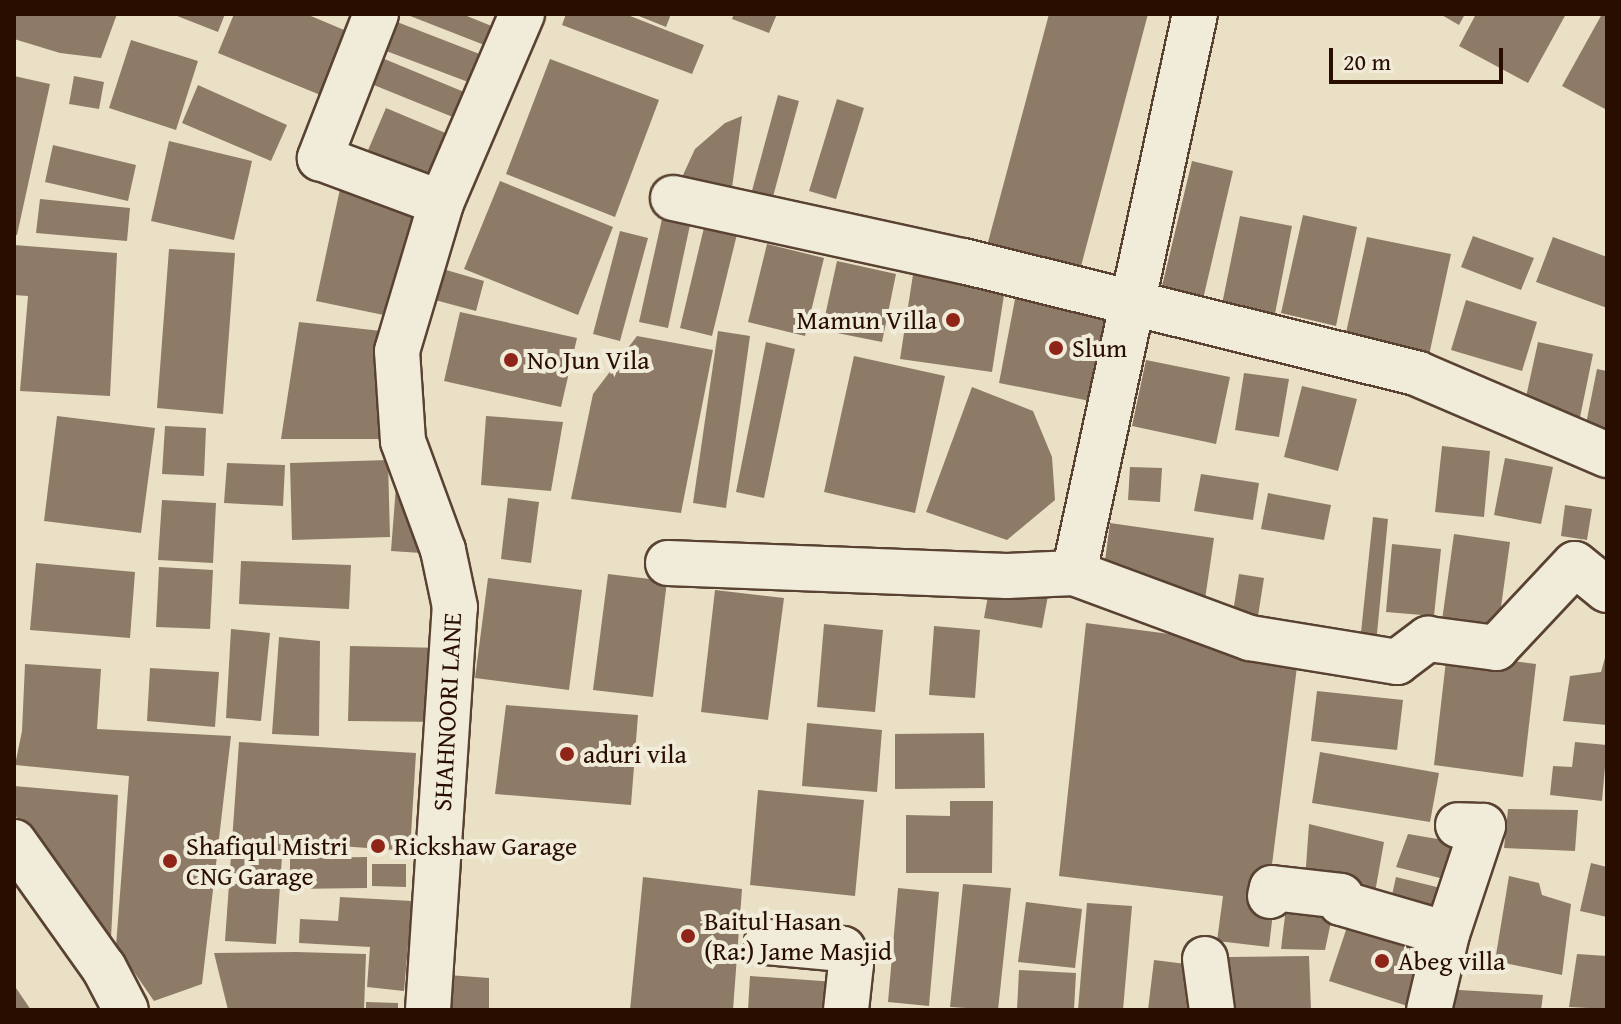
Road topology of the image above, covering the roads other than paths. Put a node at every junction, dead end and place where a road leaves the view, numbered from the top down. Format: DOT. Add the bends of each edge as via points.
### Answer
graph roads {
  1 [pos="376,14"];
  2 [pos="522,14"];
  3 [pos="1195,14"];
  4 [pos="673,198"];
  5 [pos="441,203"];
  6 [pos="1134,302"];
  7 [pos="1607,455"];
  8 [pos="668,563"];
  9 [pos="1074,573"];
  10 [pos="1607,590"];
  11 [pos="1458,825"];
  12 [pos="14,842"];
  13 [pos="1270,896"];
  14 [pos="1447,934"];
  15 [pos="767,942"];
  16 [pos="1205,959"];
  17 [pos="126,1010"];
  18 [pos="428,1010"];
  19 [pos="846,1010"];
  20 [pos="1212,1010"];
  21 [pos="1429,1010"];
  1 -- 5 [label="street" via="320,158"];
  2 -- 5 [label="street, SHAHNOORI LANE"];
  3 -- 6 [label="street"];
  4 -- 6 [label="street"];
  5 -- 18 [label="street, SHAHNOORI LANE" via="397,351 403,441 443,550 455,607"];
  6 -- 7 [label="street" via="1418,374"];
  6 -- 9 [label="street"];
  8 -- 9 [label="street" via="1007,576"];
  9 -- 10 [label="street" via="1250,638 1397,662 1428,639 1496,648 1575,564"];
  11 -- 14 [label="street" via="1483,826"];
  12 -- 17 [label="street" via="104,968"];
  13 -- 14 [label="street" via="1272,888 1341,896 1341,903"];
  14 -- 21 [label="street"];
  15 -- 19 [label="street" via="843,949 851,964"];
  16 -- 20 [label="street"];
}
